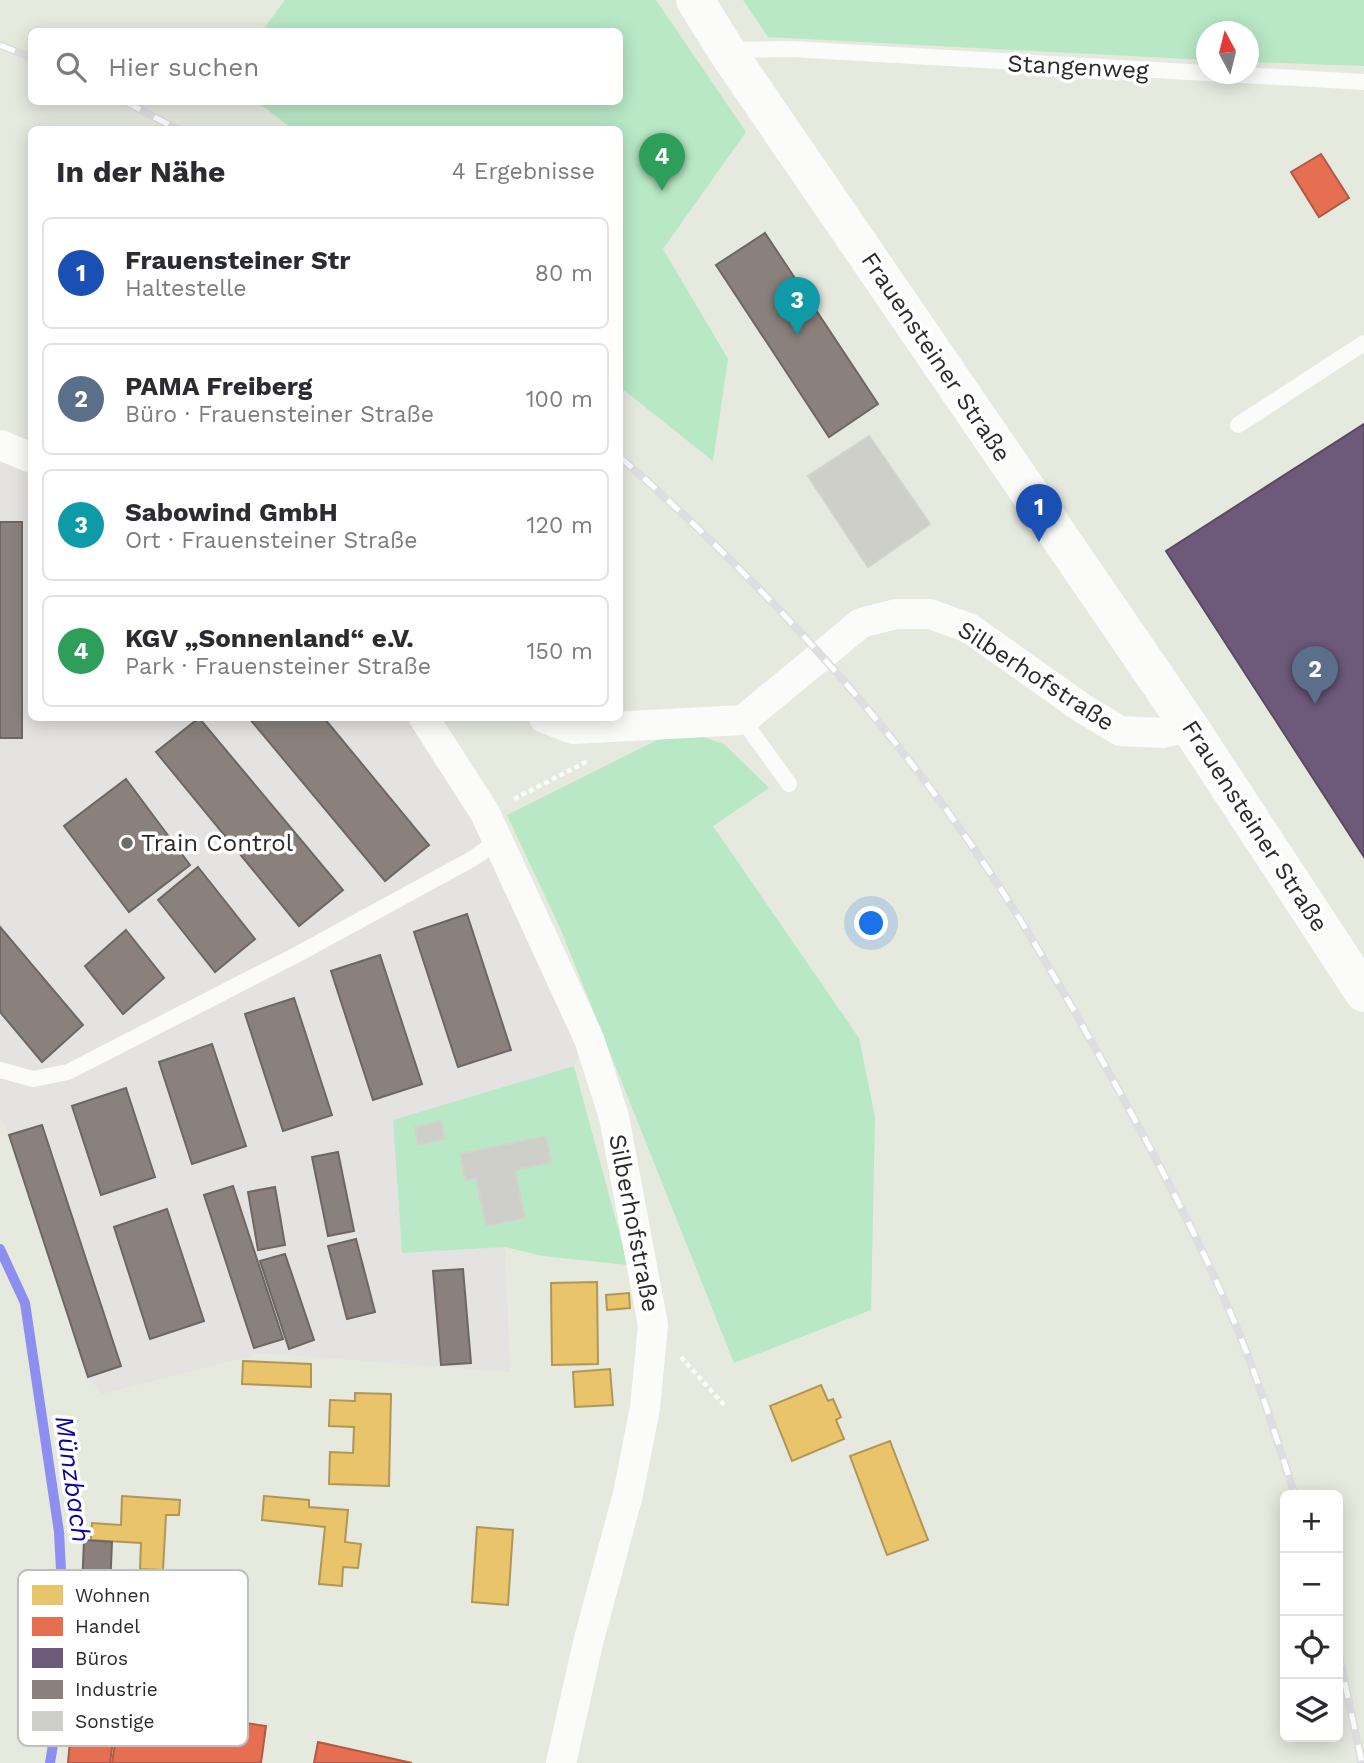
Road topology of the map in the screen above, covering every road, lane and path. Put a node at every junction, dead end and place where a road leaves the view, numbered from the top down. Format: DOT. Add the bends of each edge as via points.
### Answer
graph roads {
  1 [pos="695,0"];
  2 [pos="726,50"];
  3 [pos="1364,82"];
  4 [pos="1364,343"];
  5 [pos="1238,425"];
  6 [pos="0,445"];
  7 [pos="28,456"];
  8 [pos="743,720"];
  9 [pos="426,721"];
  10 [pos="552,721"];
  11 [pos="1189,726"];
  12 [pos="629,727"];
  13 [pos="789,784"];
  14 [pos="485,813"];
  15 [pos="496,842"];
  16 [pos="1364,993"];
  17 [pos="0,1070"];
  18 [pos="653,1325"];
  19 [pos="725,1406"];
  20 [pos="561,1763"];
  1 -- 2 [label="main road, Frauensteiner Straße"];
  2 -- 3 [label="lane, Stangenweg" via="791,49"];
  2 -- 11 [label="main road, Frauensteiner Straße"];
  4 -- 5 [label="lane"];
  6 -- 7 [label="street"];
  8 -- 11 [label="street, Silberhofstraße" via="861,623 895,614 930,614 969,628 1119,731 1163,733"];
  8 -- 12 [label="street"];
  8 -- 13 [label="lane"];
  9 -- 14 [label="street, Silberhofstraße"];
  10 -- 12 [label="street" via="573,729"];
  11 -- 16 [label="main road, Frauensteiner Straße"];
  12 -- 14 [label="path" via="586,762"];
  14 -- 15 [label="street, Silberhofstraße"];
  15 -- 17 [label="lane" via="298,954 68,1072 33,1079"];
  15 -- 18 [label="street, Silberhofstraße" via="589,1039 614,1117"];
  18 -- 19 [label="path"];
  18 -- 20 [label="street, Silberhofstraße" via="645,1408 628,1494"];
}
